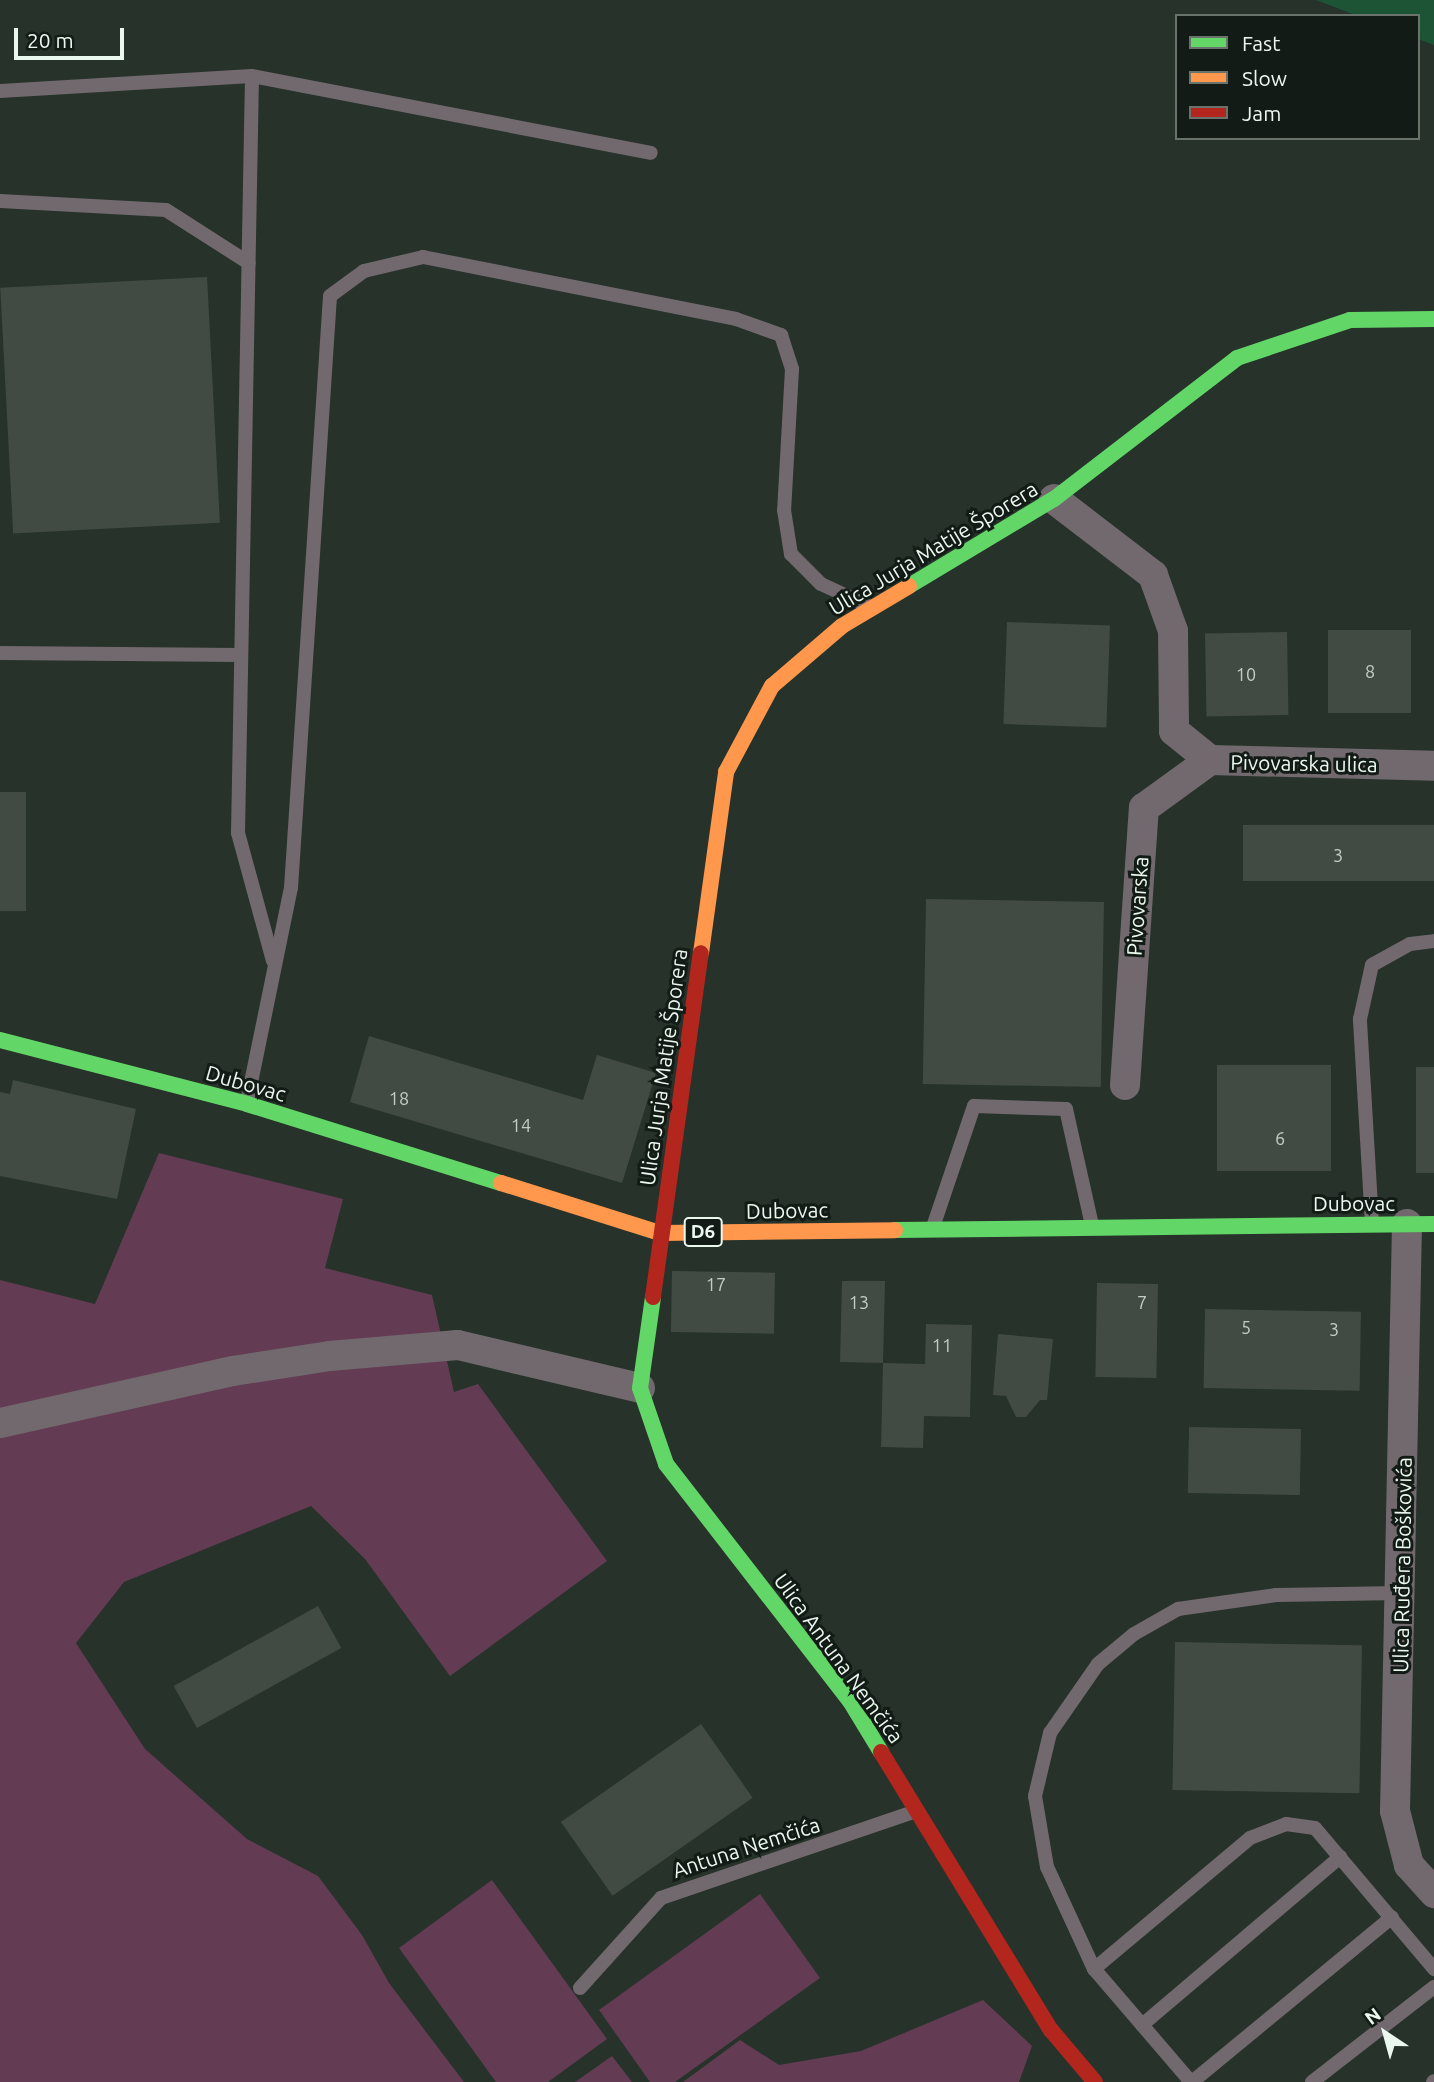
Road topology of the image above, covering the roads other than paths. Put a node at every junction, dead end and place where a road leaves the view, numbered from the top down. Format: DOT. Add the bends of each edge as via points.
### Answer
graph roads {
  1 [pos="252,76"];
  2 [pos="0,91"];
  3 [pos="651,153"];
  4 [pos="0,201"];
  5 [pos="249,263"];
  6 [pos="1434,319"];
  7 [pos="1054,499"];
  8 [pos="873,608"];
  9 [pos="0,653"];
  10 [pos="241,655"];
  11 [pos="1210,761"];
  12 [pos="1434,766"];
  13 [pos="1434,941"];
  14 [pos="274,966"];
  15 [pos="0,1040"];
  16 [pos="1125,1085"];
  17 [pos="247,1104"];
  18 [pos="1092,1224"];
  19 [pos="1372,1224"];
  20 [pos="1421,1224"];
  21 [pos="933,1228"];
  22 [pos="660,1233"];
  23 [pos="640,1388"];
  24 [pos="0,1423"];
  25 [pos="1401,1593"];
  26 [pos="919,1810"];
  27 [pos="1340,1857"];
  28 [pos="1434,1893"];
  29 [pos="1392,1917"];
  30 [pos="1094,1969"];
  31 [pos="1434,1969"];
  32 [pos="580,1987"];
  33 [pos="1434,1987"];
  34 [pos="1142,2025"];
  35 [pos="1095,2082"];
  36 [pos="1192,2082"];
  37 [pos="1312,2082"];
  1 -- 2 [label="lane"];
  1 -- 3 [label="lane"];
  1 -- 5 [label="lane"];
  4 -- 5 [label="lane" via="166,209"];
  5 -- 10 [label="lane"];
  6 -- 7 [label="street, Ulica Jurja Matije Šporera" via="1350,320 1237,358"];
  7 -- 8 [label="street, Ulica Jurja Matije Šporera"];
  7 -- 11 [label="street, Pivovarska ulica" via="1153,575 1173,631 1174,731"];
  8 -- 14 [label="lane" via="821,584 791,555 784,510 792,369 781,335 736,319 423,257 364,271 330,296 291,888"];
  8 -- 22 [label="street, Ulica Jurja Matije Šporera" via="842,626 772,686 726,772"];
  9 -- 10 [label="lane"];
  10 -- 14 [label="lane" via="237,833"];
  11 -- 12 [label="street, Pivovarska ulica"];
  11 -- 16 [label="street, Pivovarska" via="1143,808"];
  13 -- 19 [label="lane" via="1410,944 1372,965 1366,992 1360,1020"];
  14 -- 17 [label="lane"];
  15 -- 17 [label="street, Dubovac / D6"];
  17 -- 22 [label="street, Dubovac / D6"];
  18 -- 19 [label="street, Dubovac / D6"];
  18 -- 21 [label="street, Dubovac / D6"];
  18 -- 21 [label="lane" via="1066,1109 974,1106"];
  19 -- 20 [label="street, Dubovac / D6"];
  20 -- 25 [label="street, Ulica Ruđera Boškovića"];
  21 -- 22 [label="street, Dubovac / D6"];
  22 -- 23 [label="street, Ulica Antuna Nemčića"];
  23 -- 24 [label="street" via="458,1345 330,1356 233,1371"];
  23 -- 26 [label="street, Ulica Antuna Nemčića" via="666,1464 849,1701"];
  25 -- 28 [label="street, Ulica Ruđera Boškovića" via="1395,1811 1409,1865"];
  25 -- 30 [label="lane" via="1276,1595 1178,1609 1135,1634 1098,1664 1050,1733 1035,1796 1047,1867"];
  26 -- 32 [label="lane, Antuna Nemčića" via="661,1898"];
  26 -- 35 [label="street, Ulica Antuna Nemčića" via="1051,2030"];
  27 -- 29 [label="lane"];
  27 -- 30 [label="lane" via="1315,1828 1286,1824 1250,1838"];
  27 -- 34 [label="lane"];
  29 -- 31 [label="lane"];
  29 -- 36 [label="lane"];
  30 -- 34 [label="lane"];
  33 -- 37 [label="lane"];
  34 -- 36 [label="lane"];
}
